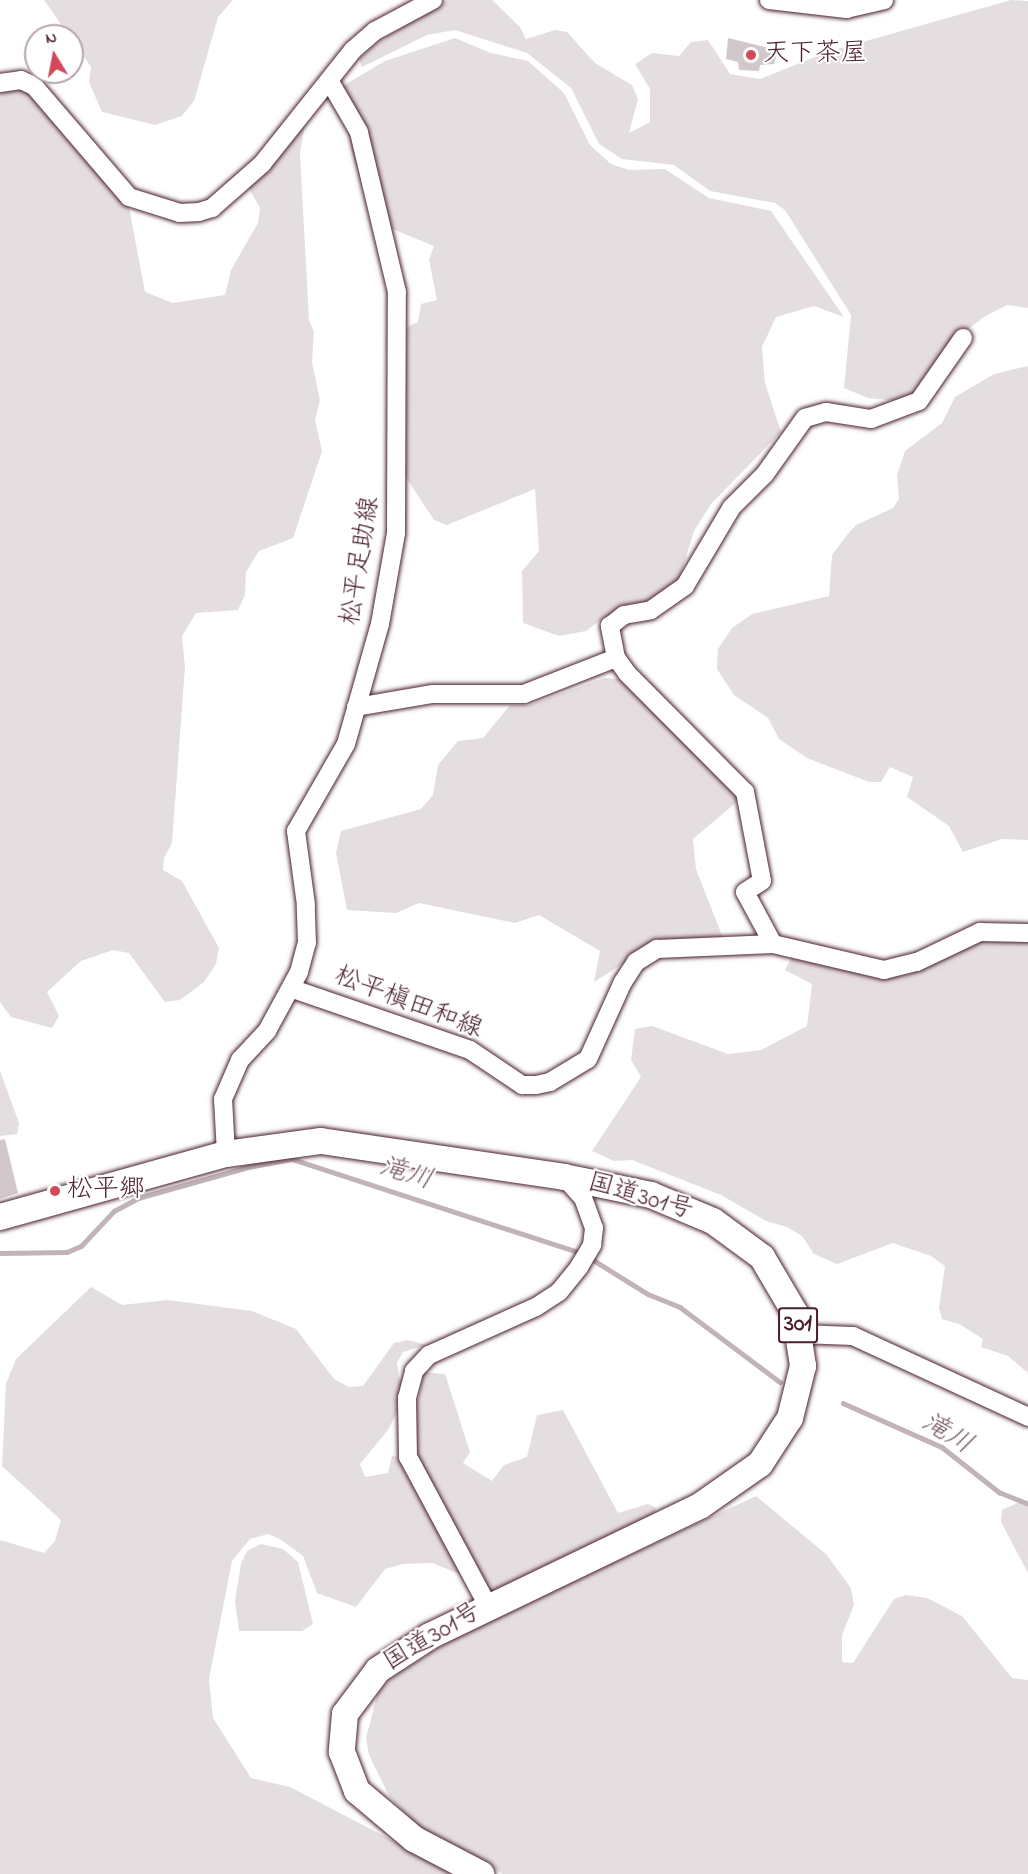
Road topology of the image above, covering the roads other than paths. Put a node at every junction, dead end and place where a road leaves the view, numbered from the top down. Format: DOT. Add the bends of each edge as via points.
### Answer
graph roads {
  1 [pos="433,0"];
  2 [pos="769,0"];
  3 [pos="884,0"];
  4 [pos="330,82"];
  5 [pos="0,83"];
  6 [pos="963,338"];
  7 [pos="616,658"];
  8 [pos="356,707"];
  9 [pos="1028,933"];
  10 [pos="773,944"];
  11 [pos="293,989"];
  12 [pos="226,1154"];
  13 [pos="564,1177"];
  14 [pos="0,1217"];
  15 [pos="800,1334"];
  16 [pos="1028,1417"];
  17 [pos="488,1606"];
  18 [pos="481,1874"];
  1 -- 4 [label="street" via="375,31 353,50"];
  2 -- 3 [label="street" via="846,9"];
  4 -- 5 [label="street" via="262,164 212,208 180,213 142,204 115,185 34,86 21,80"];
  4 -- 8 [label="street, 松平足助線" via="359,132 397,292 396,533 380,624"];
  6 -- 7 [label="street" via="919,401 872,419 826,412 805,418 765,474 732,507 686,586 651,610 614,619 610,632"];
  7 -- 8 [label="street" via="524,694 433,694"];
  7 -- 10 [label="street" via="745,792 762,881 746,892"];
  8 -- 11 [label="street, 松平足助線" via="345,744 296,831 307,943"];
  9 -- 10 [label="street, 松平槇田和線" via="980,932 917,962 884,970"];
  10 -- 11 [label="street, 松平槇田和線" via="646,953 623,982 588,1059 550,1082 536,1084 522,1085 470,1050"];
  11 -- 12 [label="street, 松平足助線" via="267,1031 240,1060 223,1099"];
  12 -- 13 [label="highway, 国道301号 / 301" via="321,1141"];
  12 -- 14 [label="highway, 国道301号 / 301"];
  13 -- 15 [label="highway, 国道301号 / 301" via="615,1185 684,1206 743,1240 783,1288"];
  13 -- 17 [label="street" via="591,1215 594,1236 586,1255 560,1292 429,1355 414,1371 407,1398 406,1452"];
  15 -- 16 [label="street" via="853,1336"];
  15 -- 17 [label="highway, 国道301号 / 301" via="803,1366 793,1411 775,1445 745,1478 699,1506"];
  17 -- 18 [label="highway, 国道301号 / 301" via="430,1636 362,1685 345,1714 342,1752 357,1791 372,1808 414,1839"];
}
